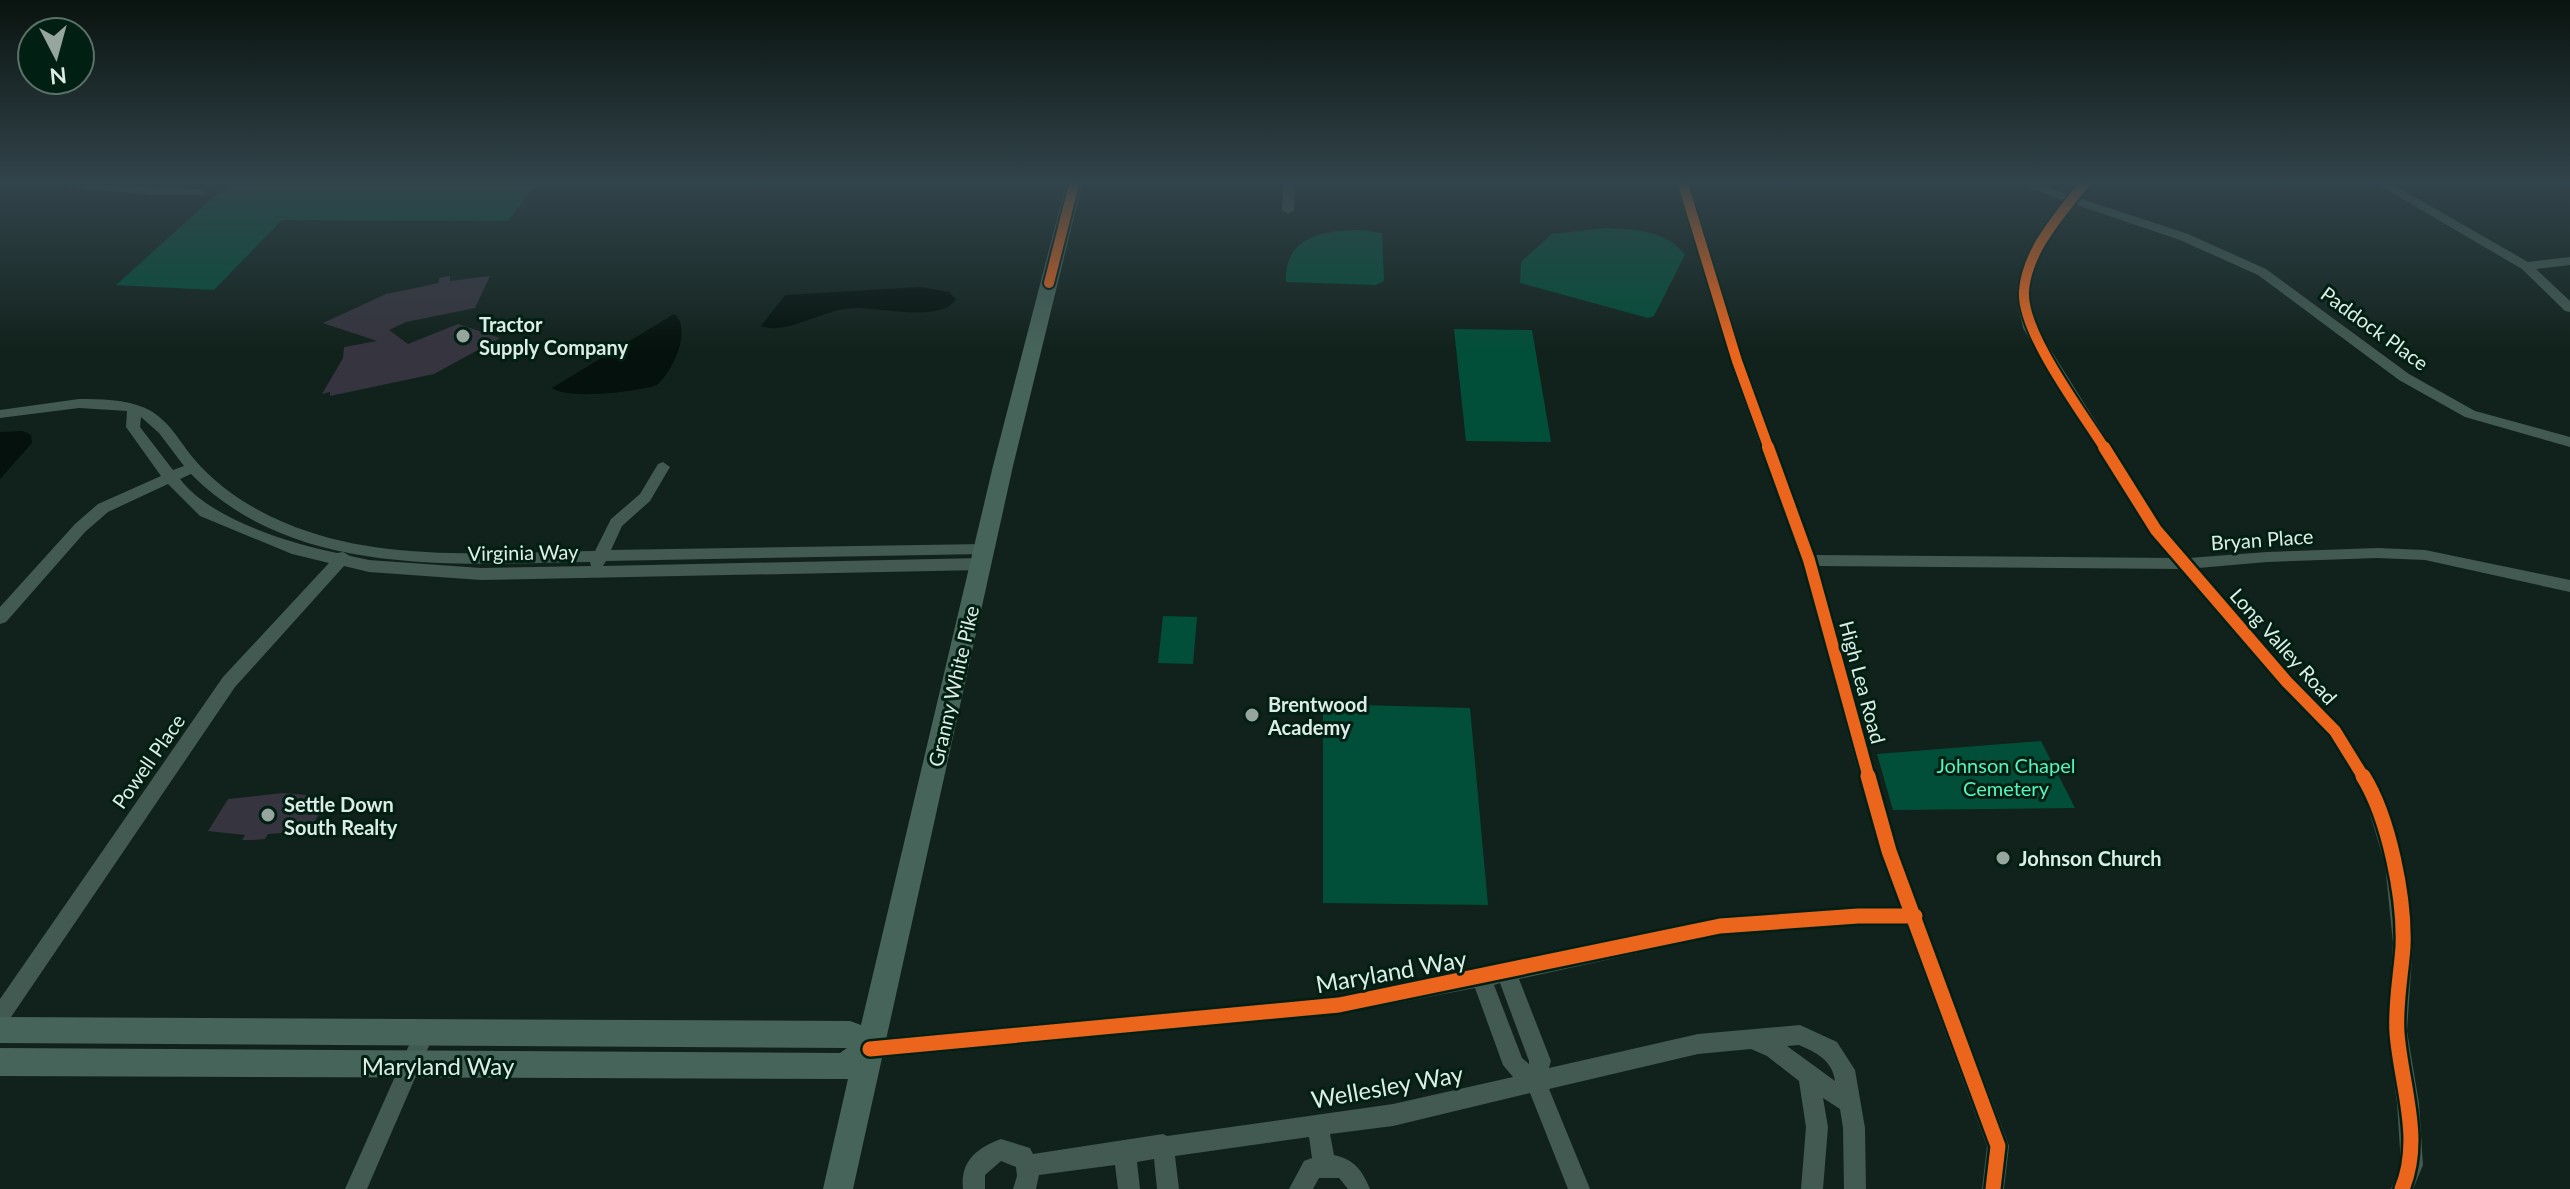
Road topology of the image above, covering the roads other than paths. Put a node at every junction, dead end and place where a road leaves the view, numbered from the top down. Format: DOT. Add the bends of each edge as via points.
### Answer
graph roads {
  1 [pos="1060,239"];
  2 [pos="1700,239"];
  3 [pos="2044,239"];
  4 [pos="2190,239"];
  5 [pos="2480,239"];
  6 [pos="2570,261"];
  7 [pos="2526,266"];
  8 [pos="2570,308"];
  9 [pos="134,410"];
  10 [pos="0,414"];
  11 [pos="2570,442"];
  12 [pos="193,467"];
  13 [pos="663,467"];
  14 [pos="170,477"];
  15 [pos="346,554"];
  16 [pos="983,556"];
  17 [pos="1809,560"];
  18 [pos="597,564"];
  19 [pos="2184,564"];
  20 [pos="2570,586"];
  21 [pos="0,618"];
  22 [pos="1915,916"];
  23 [pos="1506,973"];
  24 [pos="1481,978"];
  25 [pos="0,1016"];
  26 [pos="0,1030"];
  27 [pos="425,1032"];
  28 [pos="1753,1039"];
  29 [pos="870,1049"];
  30 [pos="0,1062"];
  31 [pos="412,1065"];
  32 [pos="1809,1076"];
  33 [pos="1536,1082"];
  34 [pos="1851,1104"];
  35 [pos="1318,1125"];
  36 [pos="1163,1145"];
  37 [pos="1124,1151"];
  38 [pos="1324,1164"];
  39 [pos="1028,1166"];
  40 [pos="356,1189"];
  41 [pos="838,1189"];
  42 [pos="974,1189"];
  43 [pos="1024,1189"];
  44 [pos="1129,1189"];
  45 [pos="1168,1189"];
  46 [pos="1300,1189"];
  47 [pos="1359,1189"];
  48 [pos="1579,1189"];
  49 [pos="1812,1189"];
  50 [pos="1855,1189"];
  51 [pos="1993,1189"];
  52 [pos="2402,1189"];
  1 -- 16 [label="main road, Granny White Pike"];
  2 -- 17 [label="street, High Lea Road" via="1737,361"];
  3 -- 19 [label="street, Long Valley Road" via="2024,291 2030,328 2119,474"];
  4 -- 11 [label="street, Paddock Place" via="2262,272 2404,377 2470,414"];
  5 -- 7 [label="street"];
  6 -- 7 [label="street"];
  7 -- 8 [label="street"];
  9 -- 10 [label="street" via="72,404"];
  9 -- 12 [label="street, Virginia Way" via="153,418"];
  9 -- 14 [label="street, Virginia Way" via="133,427"];
  12 -- 14 [label="street"];
  12 -- 15 [label="street, Virginia Way" via="227,500 258,518"];
  13 -- 18 [label="street" via="645,497 616,523"];
  14 -- 15 [label="street, Virginia Way" via="205,512 280,544"];
  14 -- 21 [label="street" via="103,508"];
  15 -- 18 [label="street, Virginia Way"];
  15 -- 25 [label="street, Powell Place" via="229,682"];
  16 -- 18 [label="street, Virginia Way"];
  16 -- 29 [label="main road, Granny White Pike"];
  17 -- 19 [label="street, Bryan Place"];
  17 -- 22 [label="street, High Lea Road" via="1889,851"];
  19 -- 20 [label="street, Bryan Place" via="2425,555"];
  19 -- 52 [label="street, Long Valley Road" via="2335,731 2373,792 2394,864 2403,943 2397,1031 2412,1165"];
  22 -- 23 [label="street, Maryland Way" via="1720,926"];
  22 -- 51 [label="street, High Lea Road" via="1998,1146"];
  23 -- 24 [label="street, Maryland Way"];
  23 -- 33 [label="street" via="1540,1061"];
  24 -- 29 [label="street, Maryland Way" via="1339,1005"];
  24 -- 33 [label="street" via="1514,1065"];
  26 -- 27 [label="main road, Maryland Way"];
  27 -- 29 [label="main road, Maryland Way" via="850,1034"];
  27 -- 31 [label="street"];
  28 -- 32 [label="street"];
  28 -- 33 [label="street, Wellesley Way" via="1659,1052"];
  28 -- 34 [label="street, Wellesley Way" via="1800,1035 1820,1042 1844,1070"];
  29 -- 31 [label="main road, Maryland Way" via="844,1067"];
  29 -- 41 [label="main road, Granny White Pike"];
  30 -- 31 [label="main road, Maryland Way"];
  31 -- 40 [label="street"];
  32 -- 34 [label="street"];
  32 -- 49 [label="street" via="1817,1127"];
  33 -- 35 [label="street, Wellesley Way" via="1393,1115"];
  33 -- 48 [label="street"];
  34 -- 50 [label="street, Wellesley Way"];
  35 -- 36 [label="street, Wellesley Way"];
  35 -- 38 [label="street"];
  36 -- 37 [label="street, Wellesley Way"];
  36 -- 45 [label="street"];
  37 -- 39 [label="street, Wellesley Way"];
  37 -- 44 [label="street"];
  38 -- 46 [label="street" via="1307,1173"];
  38 -- 47 [label="street" via="1349,1171"];
  39 -- 42 [label="street" via="1011,1150 996,1151 975,1170"];
  39 -- 43 [label="street"];
}
